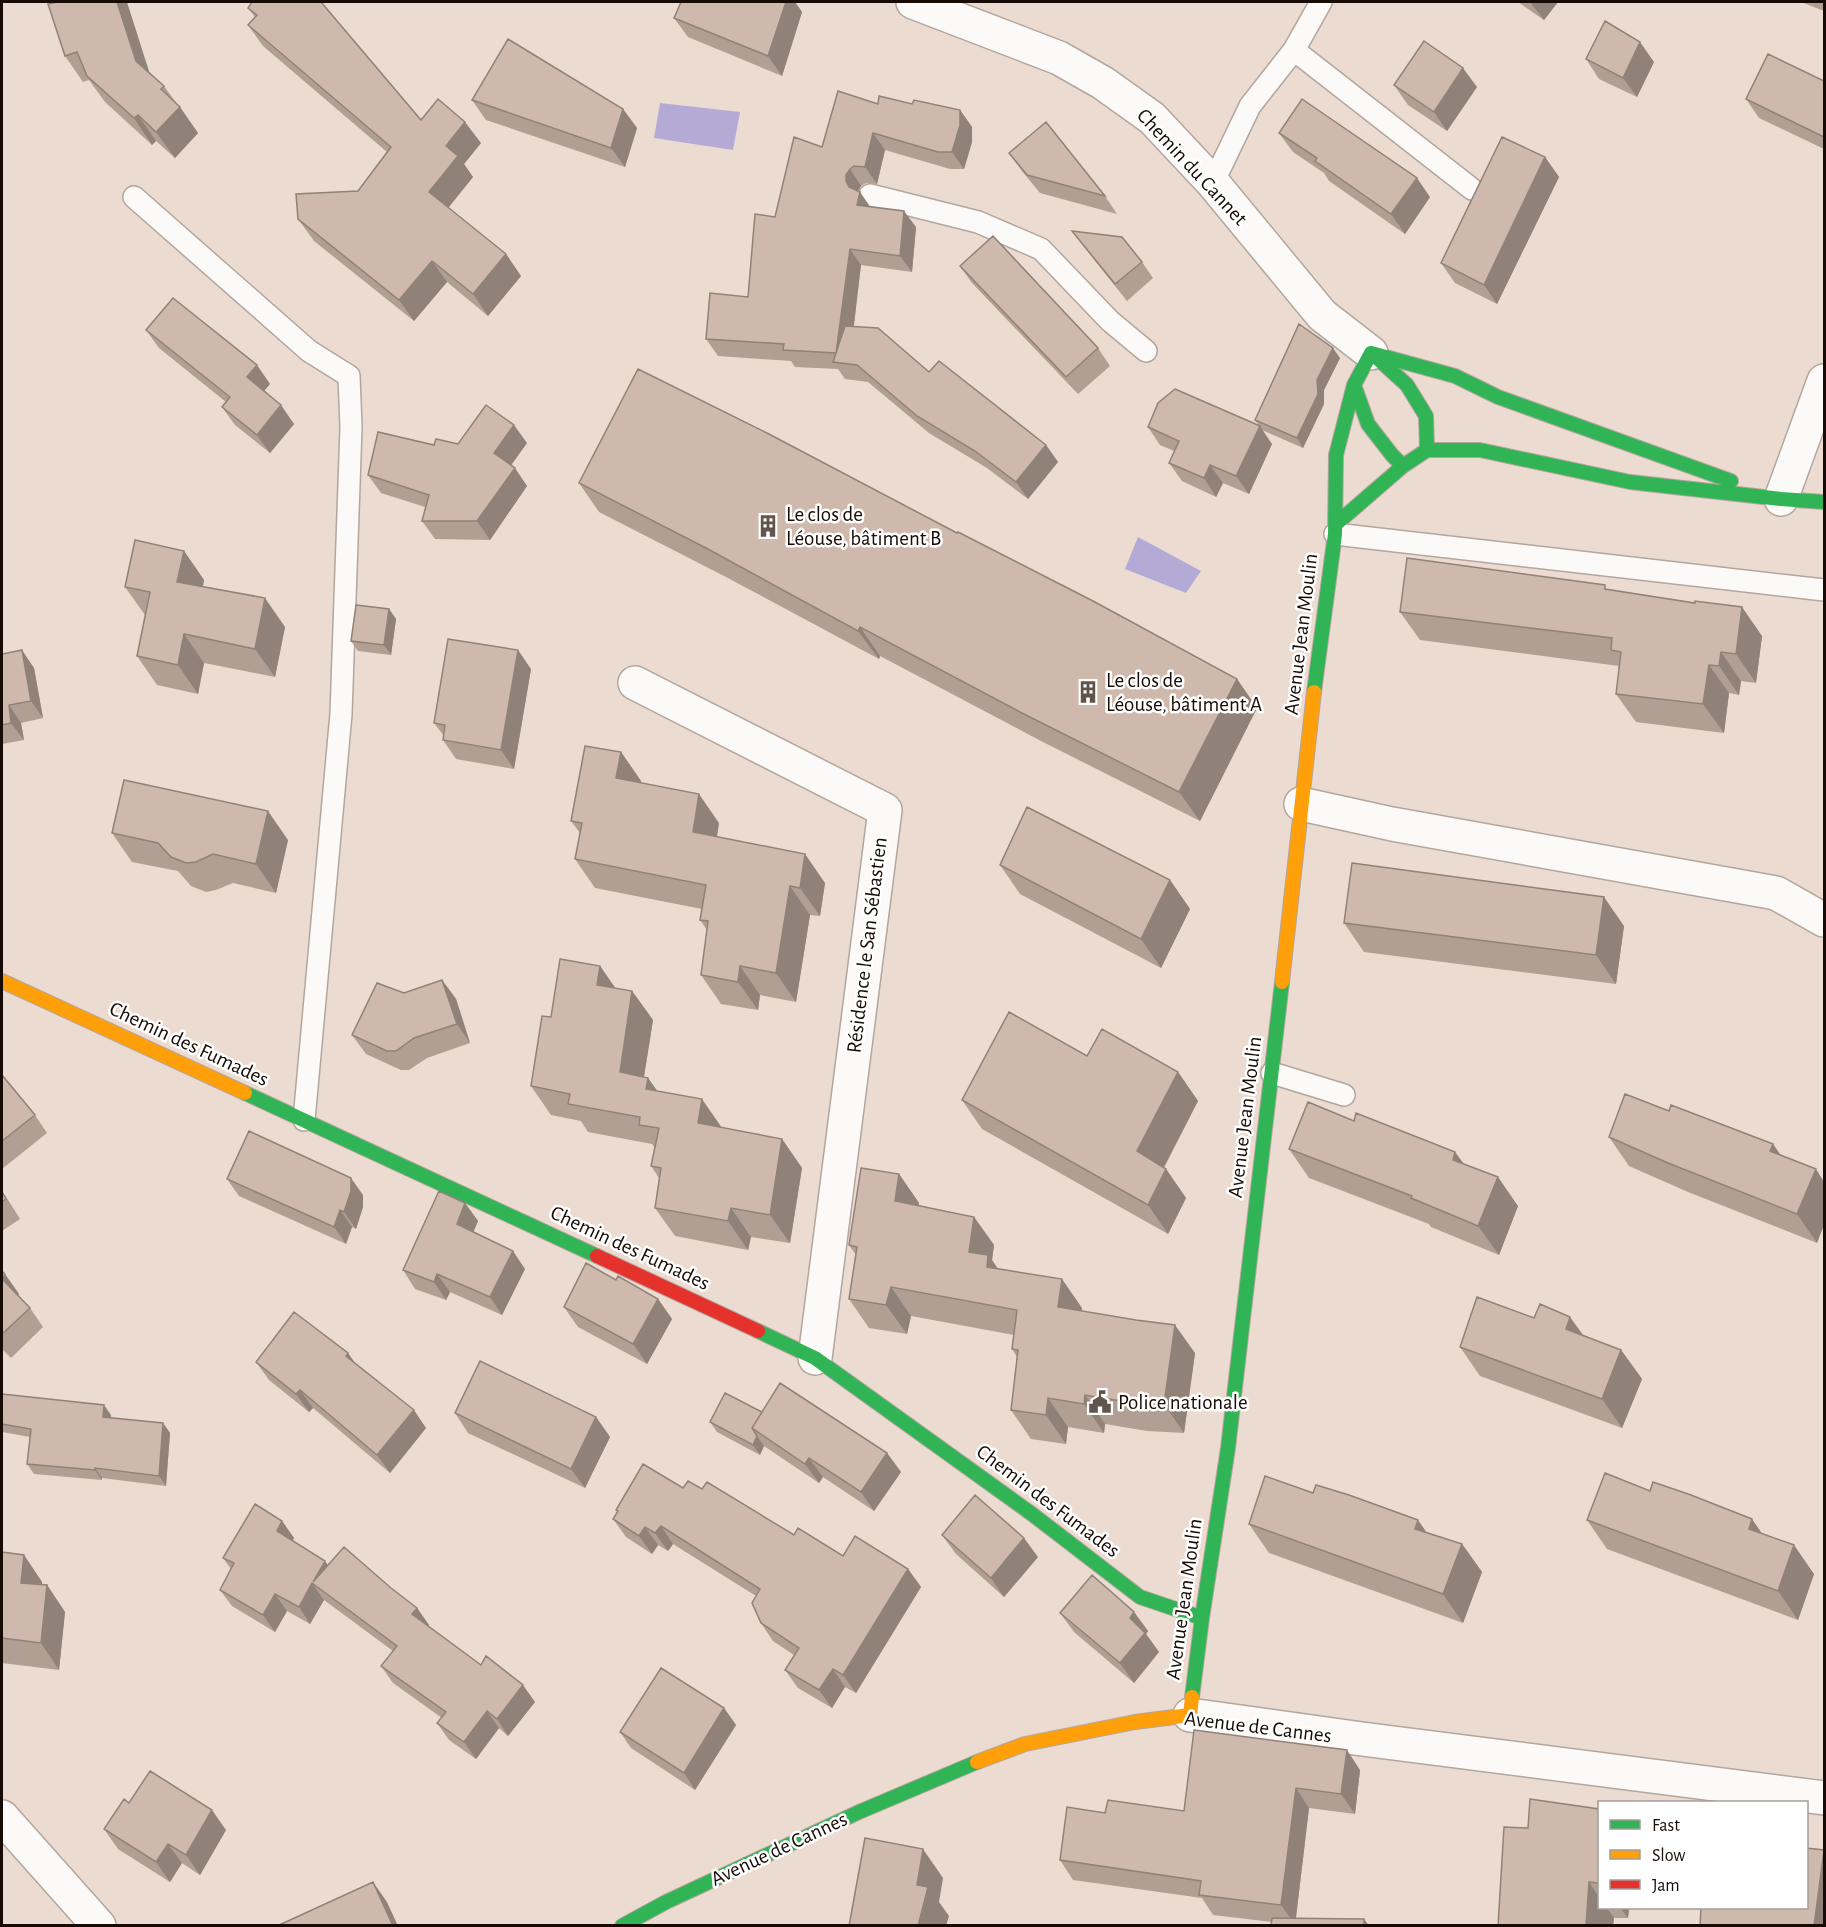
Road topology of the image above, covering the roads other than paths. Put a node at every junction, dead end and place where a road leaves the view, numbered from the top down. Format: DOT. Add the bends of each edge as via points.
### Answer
graph roads {
  1 [pos="913,2"];
  2 [pos="1321,2"];
  3 [pos="1294,50"];
  4 [pos="1213,183"];
  5 [pos="1472,189"];
  6 [pos="870,195"];
  7 [pos="134,197"];
  8 [pos="1146,351"];
  9 [pos="1371,353"];
  10 [pos="1824,381"];
  11 [pos="1354,385"];
  12 [pos="1427,450"];
  13 [pos="1403,465"];
  14 [pos="1781,499"];
  15 [pos="1824,502"];
  16 [pos="1335,529"];
  17 [pos="1824,590"];
  18 [pos="635,683"];
  19 [pos="1301,804"];
  20 [pos="1824,920"];
  21 [pos="2,981"];
  22 [pos="1272,1073"];
  23 [pos="1344,1095"];
  24 [pos="304,1120"];
  25 [pos="816,1358"];
  26 [pos="1202,1618"];
  27 [pos="1190,1715"];
  28 [pos="1824,1798"];
  29 [pos="2,1817"];
  30 [pos="99,1926"];
  31 [pos="622,1926"];
  1 -- 4 [label="street, Chemin du Cannet" via="1059,58 1103,82 1152,117"];
  2 -- 3 [label="lane"];
  3 -- 4 [label="lane" via="1250,106"];
  3 -- 5 [label="lane"];
  4 -- 9 [label="street, Chemin du Cannet" via="1322,315"];
  6 -- 8 [label="lane" via="978,222 1041,249 1110,321"];
  7 -- 24 [label="lane" via="309,351 349,376 351,427 340,714"];
  9 -- 11 [label="street, Avenue Jean Moulin"];
  9 -- 12 [label="street" via="1407,385 1426,416"];
  9 -- 14 [label="street" via="1455,376 1497,397"];
  10 -- 14 [label="street"];
  11 -- 13 [label="street" via="1368,424"];
  11 -- 16 [label="street, Avenue Jean Moulin" via="1336,455"];
  12 -- 13 [label="street"];
  12 -- 14 [label="street" via="1480,450 1630,482"];
  13 -- 16 [label="street"];
  14 -- 15 [label="street"];
  16 -- 17 [label="lane"];
  16 -- 19 [label="street, Avenue Jean Moulin"];
  18 -- 25 [label="street, Résidence le San Sébastien" via="885,810"];
  19 -- 20 [label="street" via="1776,893"];
  19 -- 22 [label="street, Avenue Jean Moulin"];
  21 -- 24 [label="street, Chemin des Fumades"];
  22 -- 23 [label="lane"];
  22 -- 26 [label="street, Avenue Jean Moulin" via="1228,1448"];
  24 -- 25 [label="street, Chemin des Fumades"];
  25 -- 26 [label="street, Chemin des Fumades" via="1140,1597"];
  26 -- 27 [label="street, Avenue Jean Moulin"];
  27 -- 28 [label="street, Avenue de Cannes"];
  27 -- 31 [label="street, Avenue de Cannes" via="1025,1744 962,1767 666,1902"];
  29 -- 30 [label="street"];
}
